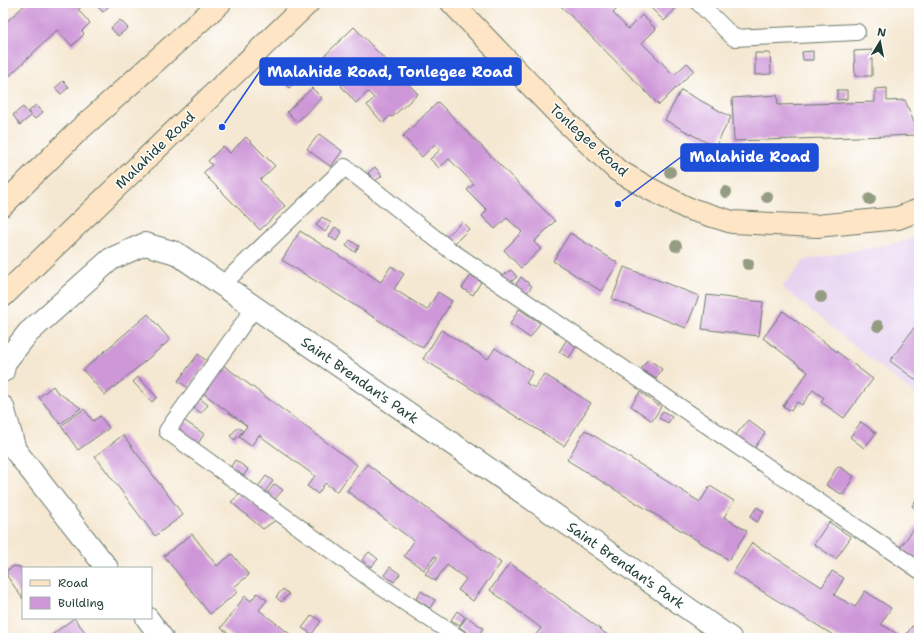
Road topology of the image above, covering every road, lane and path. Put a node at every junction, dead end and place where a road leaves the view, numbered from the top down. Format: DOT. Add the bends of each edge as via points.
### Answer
graph roads {
  1 [pos="205,3"];
  2 [pos="220,3"];
  3 [pos="308,3"];
  4 [pos="700,3"];
  5 [pos="451,4"];
  6 [pos="857,32"];
  7 [pos="152,63"];
  8 [pos="3,205"];
  9 [pos="919,210"];
  10 [pos="223,284"];
  11 [pos="3,296"];
  12 [pos="255,307"];
  13 [pos="3,371"];
  14 [pos="3,407"];
  15 [pos="9,453"];
  16 [pos="106,567"];
  17 [pos="919,570"];
  18 [pos="147,619"];
  19 [pos="716,634"];
  20 [pos="162,638"];
  21 [pos="458,638"];
  1 -- 7 [label="main road"];
  2 -- 7 [label="main road"];
  3 -- 11 [label="main road, Malahide Road"];
  4 -- 6 [label="lane" via="734,38"];
  5 -- 9 [label="main road, Tonlegee Road" via="564,120 617,170 687,208 732,222 817,226 898,218"];
  7 -- 8 [label="main road"];
  10 -- 12 [label="street, Saint Brendan's Park"];
  10 -- 13 [label="street, Saint Brendan's Park" via="176,253 145,244 111,259 28,333 5,362"];
  10 -- 17 [label="lane" via="346,167 450,250"];
  12 -- 19 [label="street, Saint Brendan's Park"];
  12 -- 21 [label="lane" via="167,431 380,586"];
  14 -- 15 [label="street"];
  15 -- 16 [label="street"];
  18 -- 20 [label="street"];
}
